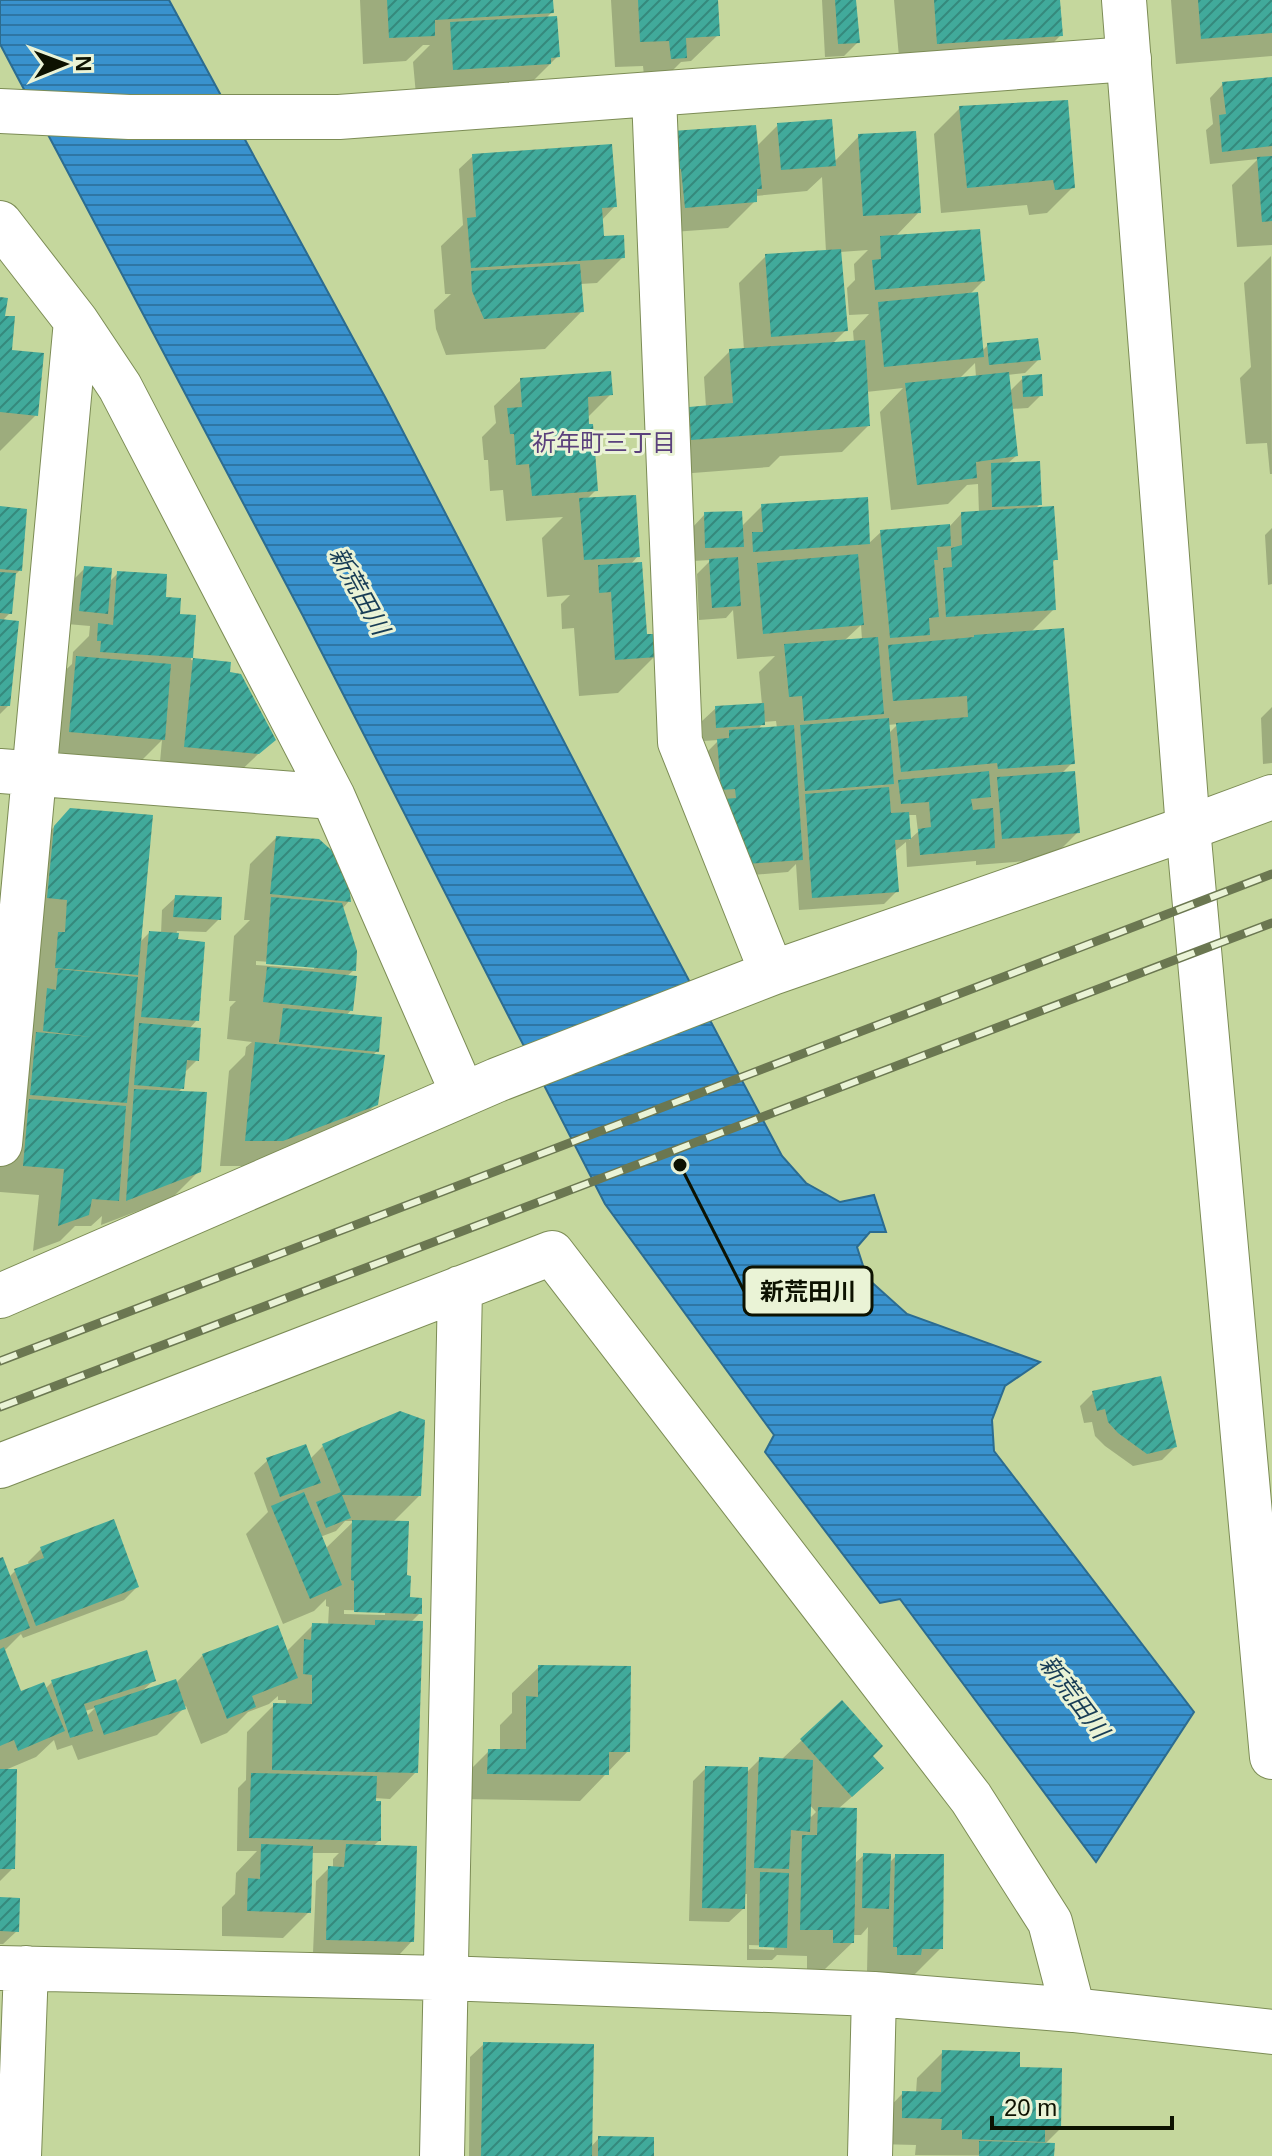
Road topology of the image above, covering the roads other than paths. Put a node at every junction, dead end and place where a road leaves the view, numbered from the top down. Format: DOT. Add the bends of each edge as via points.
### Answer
graph roads {
  1 [pos="1124,0"];
  2 [pos="1129,59"];
  3 [pos="654,96"];
  4 [pos="0,111"];
  5 [pos="0,223"];
  6 [pos="76,321"];
  7 [pos="17,773"];
  8 [pos="333,797"];
  9 [pos="1272,797"];
  10 [pos="1188,828"];
  11 [pos="772,973"];
  12 [pos="480,1087"];
  13 [pos="0,1144"];
  14 [pos="460,1288"];
  15 [pos="0,1296"];
  16 [pos="0,1466"];
  17 [pos="1272,1757"];
  18 [pos="13,1968"];
  19 [pos="445,1978"];
  20 [pos="874,1994"];
  21 [pos="1073,2010"];
  22 [pos="1272,2032"];
  23 [pos="19,2156"];
  24 [pos="442,2156"];
  25 [pos="870,2156"];
  1 -- 2 [label="street"];
  2 -- 3 [label="street"];
  2 -- 10 [label="street"];
  3 -- 4 [label="street" via="339,117"];
  3 -- 11 [label="street" via="680,742"];
  5 -- 6 [label="street"];
  6 -- 7 [label="street"];
  6 -- 8 [label="street" via="120,387"];
  7 -- 8 [label="street"];
  7 -- 13 [label="street"];
  8 -- 12 [label="street"];
  9 -- 10 [label="street"];
  10 -- 11 [label="street"];
  10 -- 17 [label="street"];
  11 -- 12 [label="street"];
  12 -- 15 [label="street"];
  14 -- 16 [label="street"];
  14 -- 19 [label="street"];
  14 -- 21 [label="street" via="552,1253 971,1798 1050,1922"];
  18 -- 19 [label="street"];
  18 -- 23 [label="street"];
  19 -- 20 [label="street"];
  19 -- 24 [label="street"];
  20 -- 21 [label="street"];
  20 -- 25 [label="street"];
  21 -- 22 [label="street"];
}
